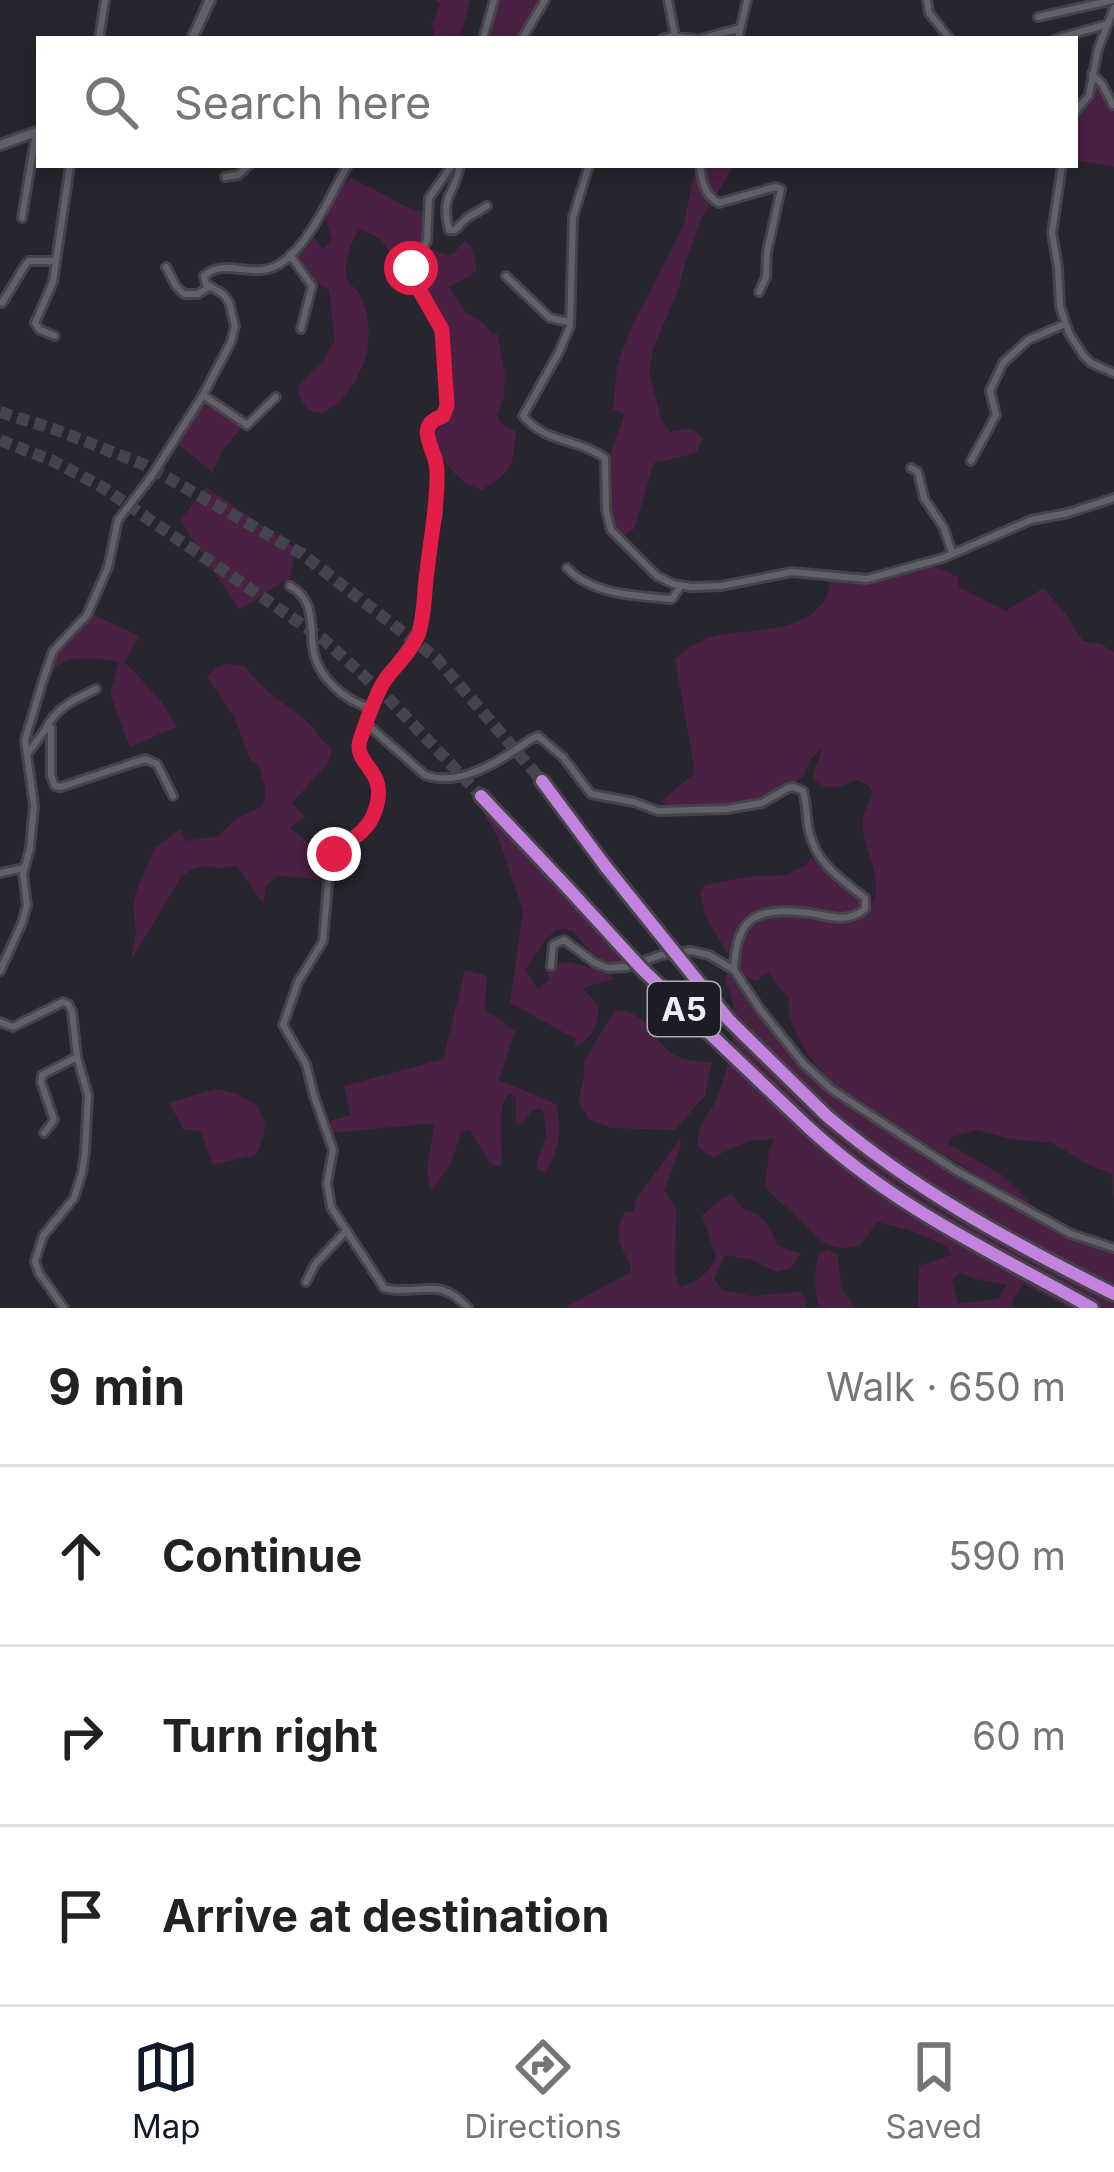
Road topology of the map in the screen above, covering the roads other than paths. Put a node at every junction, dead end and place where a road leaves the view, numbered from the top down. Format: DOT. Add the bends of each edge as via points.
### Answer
graph roads {
  1 [pos="105,0"];
  2 [pos="210,0"];
  3 [pos="494,0"];
  4 [pos="545,0"];
  5 [pos="668,0"];
  6 [pos="747,0"];
  7 [pos="927,0"];
  8 [pos="1114,4"];
  9 [pos="1038,17"];
  10 [pos="1108,24"];
  11 [pos="740,28"];
  12 [pos="99,36"];
  13 [pos="194,36"];
  14 [pos="484,36"];
  15 [pos="524,36"];
  16 [pos="675,36"];
  17 [pos="709,36"];
  18 [pos="739,36"];
  19 [pos="948,36"];
  20 [pos="1066,36"];
  21 [pos="1092,74"];
  22 [pos="1113,105"];
  23 [pos="1078,108"];
  24 [pos="36,133"];
  25 [pos="36,143"];
  26 [pos="0,145"];
  27 [pos="70,168"];
  28 [pos="246,168"];
  29 [pos="346,168"];
  30 [pos="453,168"];
  31 [pos="457,168"];
  32 [pos="589,168"];
  33 [pos="701,168"];
  34 [pos="1062,168"];
  35 [pos="225,177"];
  36 [pos="487,206"];
  37 [pos="22,218"];
  38 [pos="290,254"];
  39 [pos="56,261"];
  40 [pos="166,267"];
  41 [pos="506,276"];
  42 [pos="208,287"];
  43 [pos="759,292"];
  44 [pos="2,303"];
  45 [pos="571,322"];
  46 [pos="1065,324"];
  47 [pos="302,329"];
  48 [pos="55,336"];
  49 [pos="1114,373"];
  50 [pos="203,395"];
  51 [pos="276,397"];
  52 [pos="970,461"];
  53 [pos="911,468"];
  54 [pos="1114,498"];
  55 [pos="952,553"];
  56 [pos="567,568"];
  57 [pos="290,586"];
  58 [pos="680,586"];
  59 [pos="96,689"];
  60 [pos="372,709"];
  61 [pos="367,724"];
  62 [pos="45,730"];
  63 [pos="26,756"];
  64 [pos="542,781"];
  65 [pos="173,796"];
  66 [pos="481,796"];
  67 [pos="24,868"];
  68 [pos="0,873"];
  69 [pos="551,966"];
  70 [pos="734,970"];
  71 [pos="0,971"];
  72 [pos="0,1022"];
  73 [pos="77,1057"];
  74 [pos="44,1133"];
  75 [pos="345,1232"];
  76 [pos="1114,1248"];
  77 [pos="306,1282"];
  78 [pos="1114,1294"];
  79 [pos="64,1308"];
  80 [pos="468,1308"];
  81 [pos="1092,1308"];
  1 -- 12 [label="street"];
  2 -- 13 [label="street"];
  3 -- 14 [label="street"];
  4 -- 15 [label="street"];
  5 -- 16 [label="street"];
  6 -- 11 [label="street"];
  7 -- 19 [label="street"];
  8 -- 9 [label="street"];
  8 -- 10 [label="street"];
  10 -- 20 [label="street"];
  10 -- 21 [label="street"];
  11 -- 17 [label="street"];
  11 -- 18 [label="street"];
  21 -- 22 [label="street"];
  21 -- 23 [label="street"];
  24 -- 26 [label="street"];
  25 -- 37 [label="street"];
  27 -- 39 [label="street"];
  28 -- 35 [label="street"];
  29 -- 38 [label="street"];
  30 -- 60 [label="street" via="428,198 428,236 411,267 443,337 447,406 427,429 436,515 418,632"];
  31 -- 36 [label="street" via="445,204 449,230"];
  32 -- 45 [label="street" via="574,217"];
  33 -- 43 [label="street" via="719,203 782,190"];
  34 -- 46 [label="street" via="1052,233"];
  38 -- 42 [label="street" via="268,269 213,269 204,276"];
  38 -- 47 [label="street" via="312,286"];
  39 -- 44 [label="street" via="26,264"];
  39 -- 48 [label="street" via="35,323"];
  40 -- 42 [label="street" via="184,294"];
  41 -- 45 [label="street" via="550,318"];
  42 -- 50 [label="street" via="227,298 236,326"];
  45 -- 58 [label="street" via="524,418 605,458 611,530 657,576"];
  46 -- 49 [label="street" via="1087,360"];
  46 -- 52 [label="street" via="1028,340 999,370 990,391 996,415"];
  50 -- 51 [label="street" via="247,425"];
  50 -- 63 [label="street" via="118,520 87,615 53,651"];
  53 -- 55 [label="street"];
  54 -- 55 [label="street"];
  55 -- 58 [label="street" via="867,579 792,572"];
  56 -- 58 [label="street" via="598,587 644,597 672,599"];
  57 -- 60 [label="street" via="311,612 313,651 325,675"];
  59 -- 62 [label="street" via="52,715"];
  60 -- 61 [label="street"];
  61 -- 70 [label="street" via="434,779 468,775 538,736 591,794 658,812 727,809 788,788 802,791 817,855 865,898 865,909 848,919 784,912 749,919"];
  61 -- 75 [label="street" via="358,746 378,779 375,811 330,860 324,935 283,1024 306,1064 333,1150 327,1183"];
  62 -- 63 [label="street"];
  62 -- 65 [label="street" via="54,734 55,786 145,759 159,766"];
  63 -- 67 [label="street" via="34,806"];
  64 -- 78 [label="highway, Α5, bridge" via="729,1020 827,1116 945,1204"];
  66 -- 81 [label="highway, Α5, bridge" via="642,969 869,1179"];
  67 -- 68 [label="street"];
  67 -- 71 [label="street" via="25,915"];
  69 -- 70 [label="street" via="553,945 564,940 608,968 692,951"];
  70 -- 76 [label="street" via="803,1063 844,1099 955,1170 1071,1234"];
  72 -- 73 [label="street" via="13,1028 67,1003"];
  73 -- 74 [label="street" via="42,1075 54,1120"];
  73 -- 79 [label="street" via="88,1103 82,1173 35,1261"];
  75 -- 77 [label="street"];
  75 -- 80 [label="street" via="384,1288 448,1289"];
}
